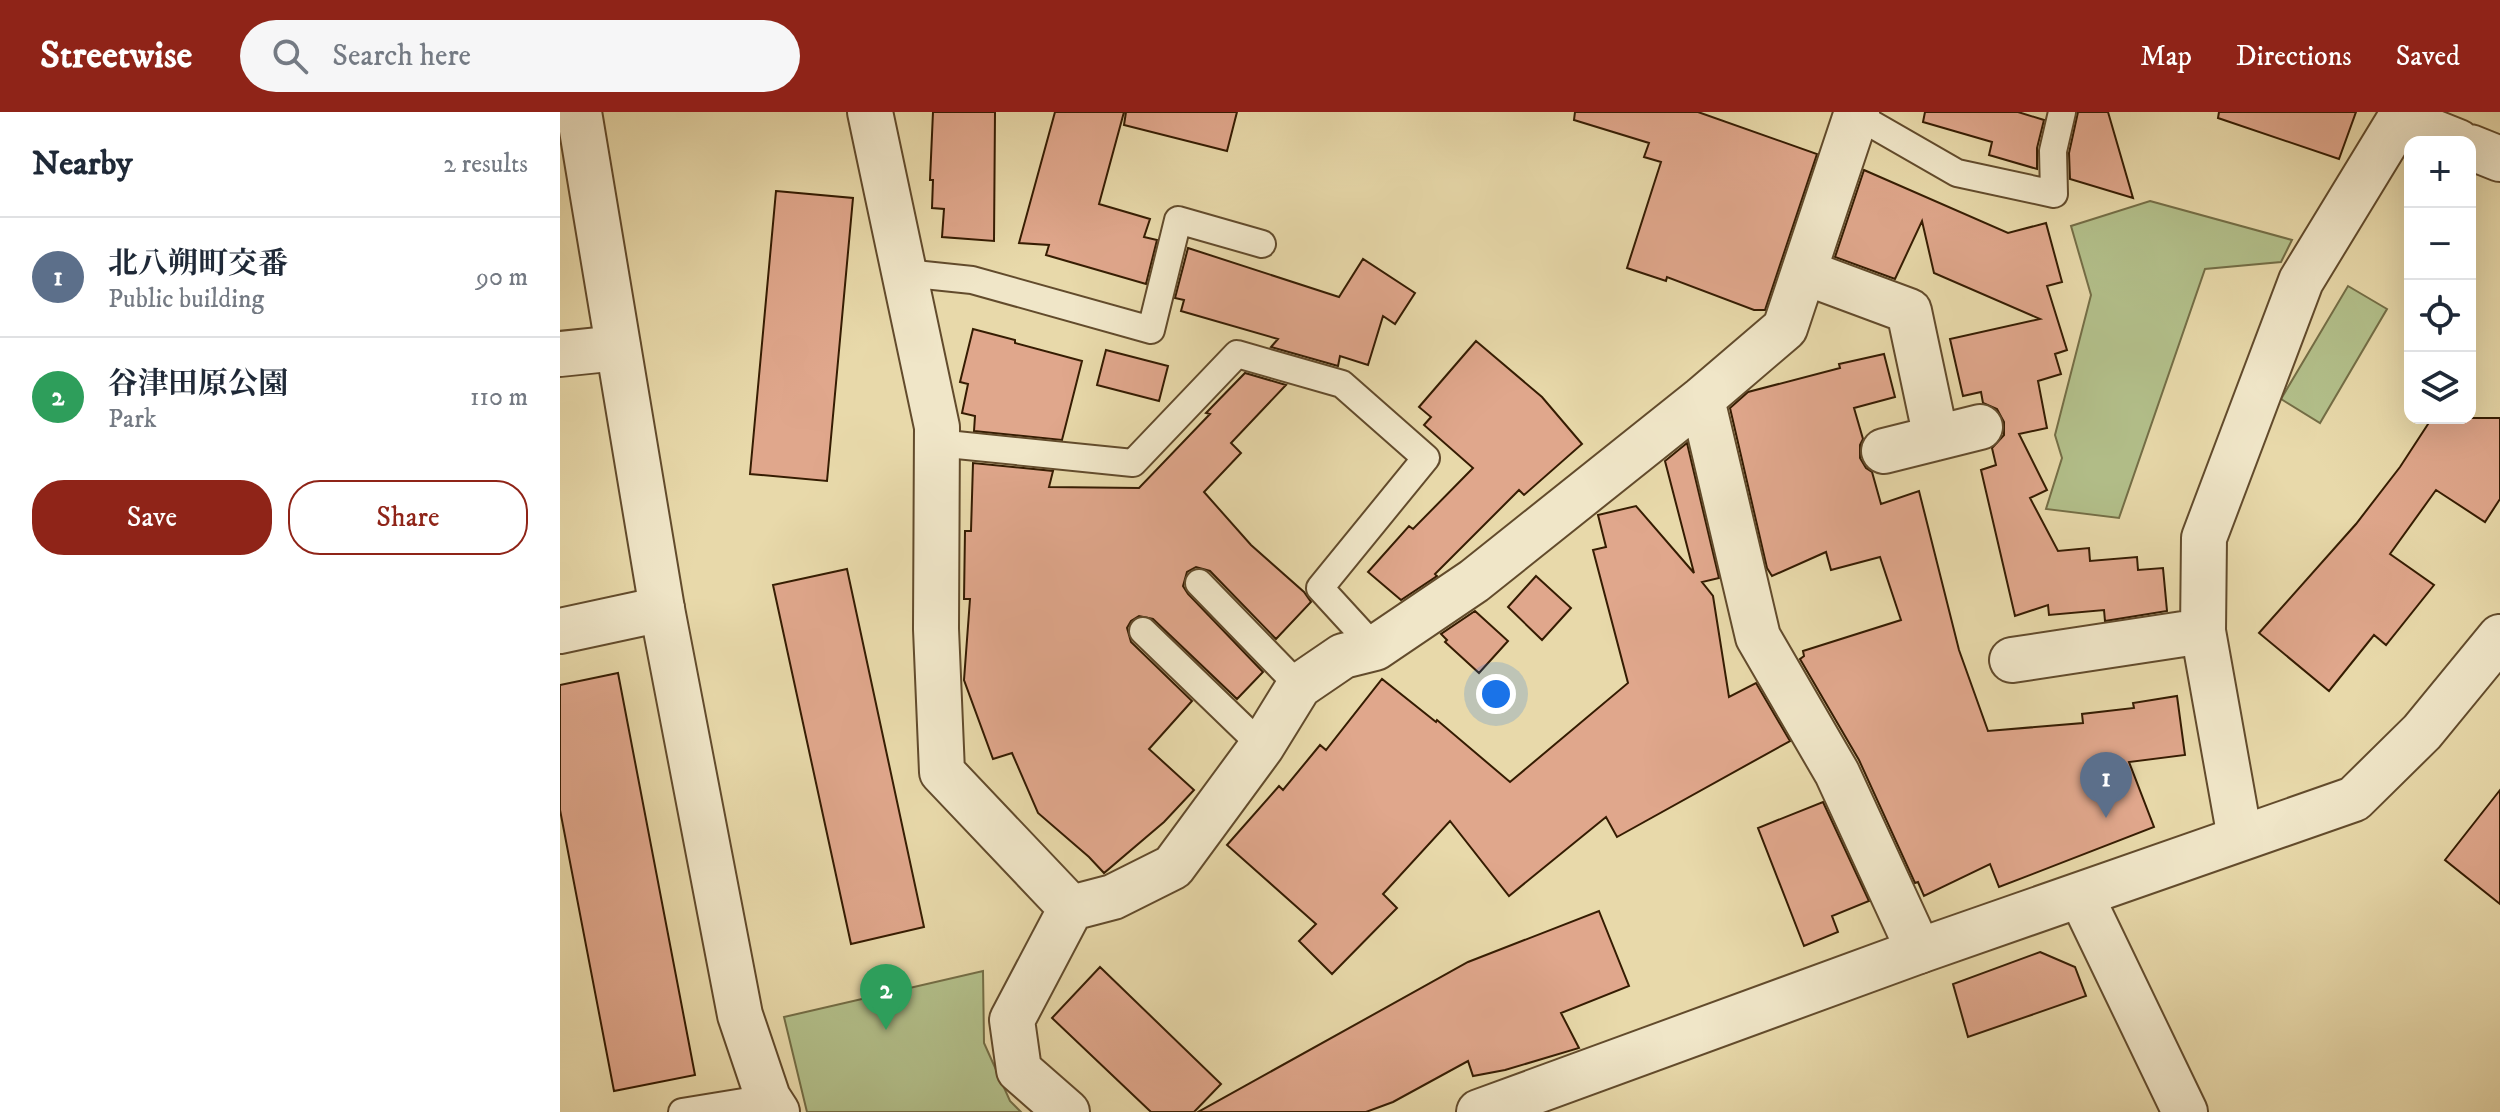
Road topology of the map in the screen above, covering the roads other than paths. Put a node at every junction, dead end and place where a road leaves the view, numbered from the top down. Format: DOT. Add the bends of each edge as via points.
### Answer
graph roads {
  1 [pos="579,112"];
  2 [pos="870,112"];
  3 [pos="2062,112"];
  4 [pos="1856,113"];
  5 [pos="2403,116"];
  6 [pos="2445,136"];
  7 [pos="2476,149"];
  8 [pos="2500,159"];
  9 [pos="1262,244"];
  10 [pos="1804,272"];
  11 [pos="905,273"];
  12 [pos="618,348"];
  13 [pos="560,354"];
  14 [pos="1702,399"];
  15 [pos="1980,427"];
  16 [pos="1936,438"];
  17 [pos="937,443"];
  18 [pos="1884,451"];
  19 [pos="1199,583"];
  20 [pos="662,609"];
  21 [pos="560,631"];
  22 [pos="1143,631"];
  23 [pos="2203,631"];
  24 [pos="2500,637"];
  25 [pos="1375,648"];
  26 [pos="2012,660"];
  27 [pos="1299,686"];
  28 [pos="1262,746"];
  29 [pos="2240,838"];
  30 [pos="2081,896"];
  31 [pos="1071,908"];
  32 [pos="1919,951"];
  33 [pos="1546,1101"];
  34 [pos="773,1105"];
  35 [pos="682,1112"];
  36 [pos="1067,1112"];
  37 [pos="1479,1112"];
  38 [pos="2185,1112"];
  1 -- 12 [label="street"];
  2 -- 11 [label="street"];
  3 -- 4 [label="lane" via="2053,151 2054,194 1957,173"];
  4 -- 10 [label="street"];
  5 -- 6 [label="street"];
  5 -- 23 [label="street" via="2301,281 2204,538"];
  7 -- 8 [label="street"];
  9 -- 11 [label="lane" via="1178,220 1151,330 972,280"];
  10 -- 14 [label="street" via="1785,328"];
  10 -- 16 [label="street" via="1909,311"];
  11 -- 17 [label="street"];
  12 -- 13 [label="street"];
  12 -- 20 [label="street"];
  14 -- 25 [label="street" via="1474,581"];
  14 -- 32 [label="street" via="1758,637 1837,773"];
  15 -- 16 [label="street"];
  16 -- 18 [label="street"];
  17 -- 25 [label="lane" via="1133,463 1237,354 1342,384 1426,458 1320,588"];
  17 -- 31 [label="street" via="942,772"];
  19 -- 27 [label="lane"];
  20 -- 21 [label="street"];
  20 -- 34 [label="street" via="740,1015"];
  22 -- 28 [label="lane"];
  23 -- 26 [label="street"];
  23 -- 29 [label="street"];
  24 -- 29 [label="street" via="2422,732 2354,799"];
  25 -- 27 [label="street" via="1343,656"];
  27 -- 28 [label="street"];
  28 -- 31 [label="street" via="1173,867 1113,897"];
  29 -- 30 [label="street"];
  30 -- 32 [label="street"];
  30 -- 38 [label="street"];
  31 -- 36 [label="street" via="1012,1020 1019,1070"];
  32 -- 33 [label="street"];
  33 -- 37 [label="street"];
  34 -- 35 [label="lane"];
}
